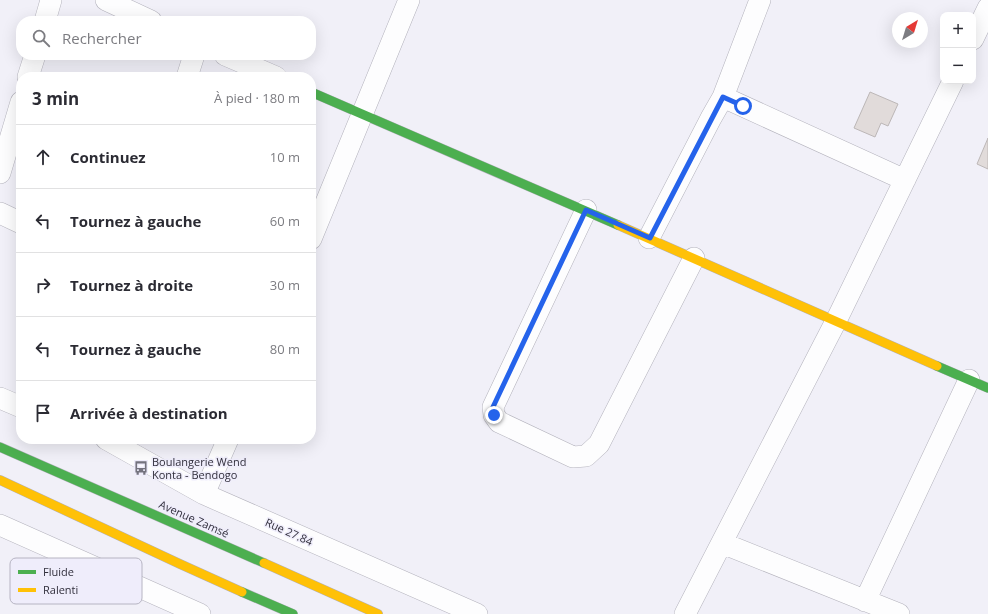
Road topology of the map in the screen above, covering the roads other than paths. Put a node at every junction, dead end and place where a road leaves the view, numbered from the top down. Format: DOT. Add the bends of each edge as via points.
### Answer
graph roads {
  1 [pos="51,0"];
  2 [pos="106,0"];
  3 [pos="409,0"];
  4 [pos="760,0"];
  5 [pos="988,8"];
  6 [pos="46,16"];
  7 [pos="140,16"];
  8 [pos="976,33"];
  9 [pos="33,60"];
  10 [pos="192,60"];
  11 [pos="237,60"];
  12 [pos="30,72"];
  13 [pos="189,72"];
  14 [pos="264,72"];
  15 [pos="952,84"];
  16 [pos="316,94"];
  17 [pos="723,97"];
  18 [pos="362,114"];
  19 [pos="16,119"];
  20 [pos="0,173"];
  21 [pos="905,180"];
  22 [pos="586,210"];
  23 [pos="0,213"];
  24 [pos="16,220"];
  25 [pos="316,227"];
  26 [pos="650,238"];
  27 [pos="694,258"];
  28 [pos="836,321"];
  29 [pos="969,380"];
  30 [pos="988,388"];
  31 [pos="0,398"];
  32 [pos="16,405"];
  33 [pos="115,444"];
  34 [pos="226,444"];
  35 [pos="0,447"];
  36 [pos="0,480"];
  37 [pos="204,494"];
  38 [pos="0,525"];
  39 [pos="722,543"];
  40 [pos="74,558"];
  41 [pos="142,588"];
  42 [pos="865,602"];
  43 [pos="200,614"];
  44 [pos="293,614"];
  45 [pos="378,614"];
  46 [pos="477,614"];
  47 [pos="685,614"];
  48 [pos="899,614"];
  1 -- 6 [label="street"];
  2 -- 7 [label="street"];
  3 -- 18 [label="street"];
  4 -- 17 [label="street"];
  5 -- 8 [label="street"];
  9 -- 12 [label="street"];
  10 -- 13 [label="street"];
  11 -- 14 [label="street"];
  15 -- 21 [label="street"];
  16 -- 18 [label="main road"];
  17 -- 21 [label="street"];
  17 -- 26 [label="street"];
  18 -- 22 [label="main road"];
  18 -- 25 [label="street"];
  19 -- 20 [label="street"];
  21 -- 28 [label="street"];
  22 -- 26 [label="main road"];
  22 -- 27 [label="street" via="493,407 494,415 499,422 573,457 586,456 599,444"];
  23 -- 24 [label="street"];
  26 -- 27 [label="main road"];
  27 -- 28 [label="main road"];
  28 -- 29 [label="main road"];
  28 -- 39 [label="street"];
  29 -- 30 [label="main road"];
  29 -- 42 [label="street"];
  31 -- 32 [label="street"];
  33 -- 37 [label="street, Rue 27.84"];
  34 -- 37 [label="street"];
  35 -- 45 [label="main road, Avenue Zamsé"];
  36 -- 44 [label="main road"];
  37 -- 46 [label="street, Rue 27.84"];
  38 -- 40 [label="street"];
  39 -- 42 [label="street"];
  39 -- 47 [label="street"];
  41 -- 43 [label="street"];
  42 -- 48 [label="street"];
}
